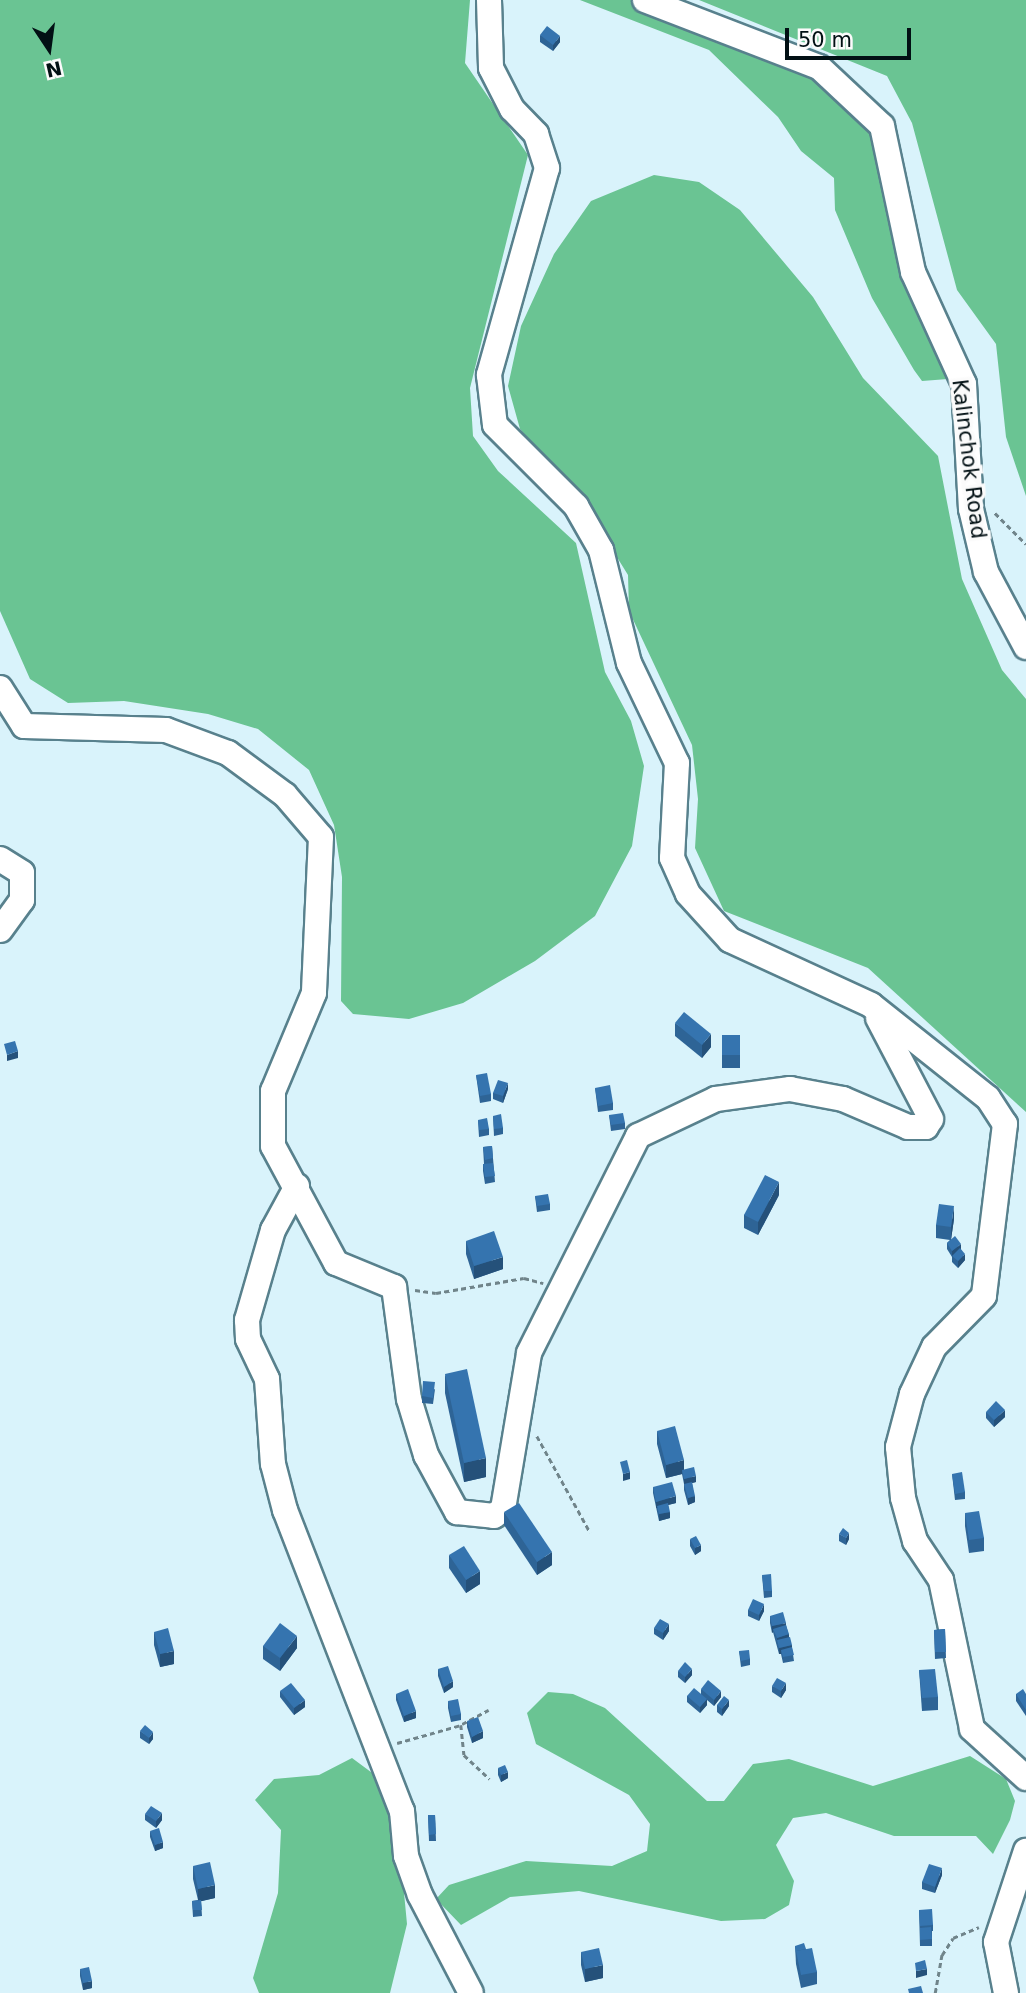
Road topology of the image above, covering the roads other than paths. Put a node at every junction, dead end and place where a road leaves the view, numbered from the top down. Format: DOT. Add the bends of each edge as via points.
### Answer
graph roads {
  1 [pos="489,0"];
  2 [pos="645,0"];
  3 [pos="1026,647"];
  4 [pos="0,688"];
  5 [pos="0,859"];
  6 [pos="0,930"];
  7 [pos="871,1005"];
  8 [pos="297,1186"];
  9 [pos="1026,1778"];
  10 [pos="1026,1851"];
  11 [pos="471,1993"];
  12 [pos="1006,1993"];
  1 -- 7 [label="street" via="491,68 512,109 536,134 547,168 489,374 495,425 576,506 601,550 629,663 677,763 672,858 688,894 730,940"];
  2 -- 3 [label="street, Kalinchok Road" via="819,67 882,126 913,272 964,384 971,509 986,572"];
  4 -- 8 [label="street" via="24,726 166,730 228,753 285,795 321,837 314,993 274,1091 270,1121 273,1146"];
  5 -- 6 [label="street" via="22,873 22,900"];
  7 -- 8 [label="street" via="931,1119 926,1127 908,1127 843,1099 790,1088 716,1098 638,1136 529,1353 506,1498 494,1516 457,1512 444,1499 409,1399 394,1287 336,1263"];
  7 -- 9 [label="street" via="988,1098 1008,1136 992,1192 984,1296 934,1347 912,1394 898,1447 906,1509 915,1542 941,1580 972,1729"];
  8 -- 11 [label="street" via="256,1284 248,1339 267,1379 273,1464 285,1510 402,1811 406,1856 420,1895"];
  10 -- 12 [label="street" via="996,1942"];
}
